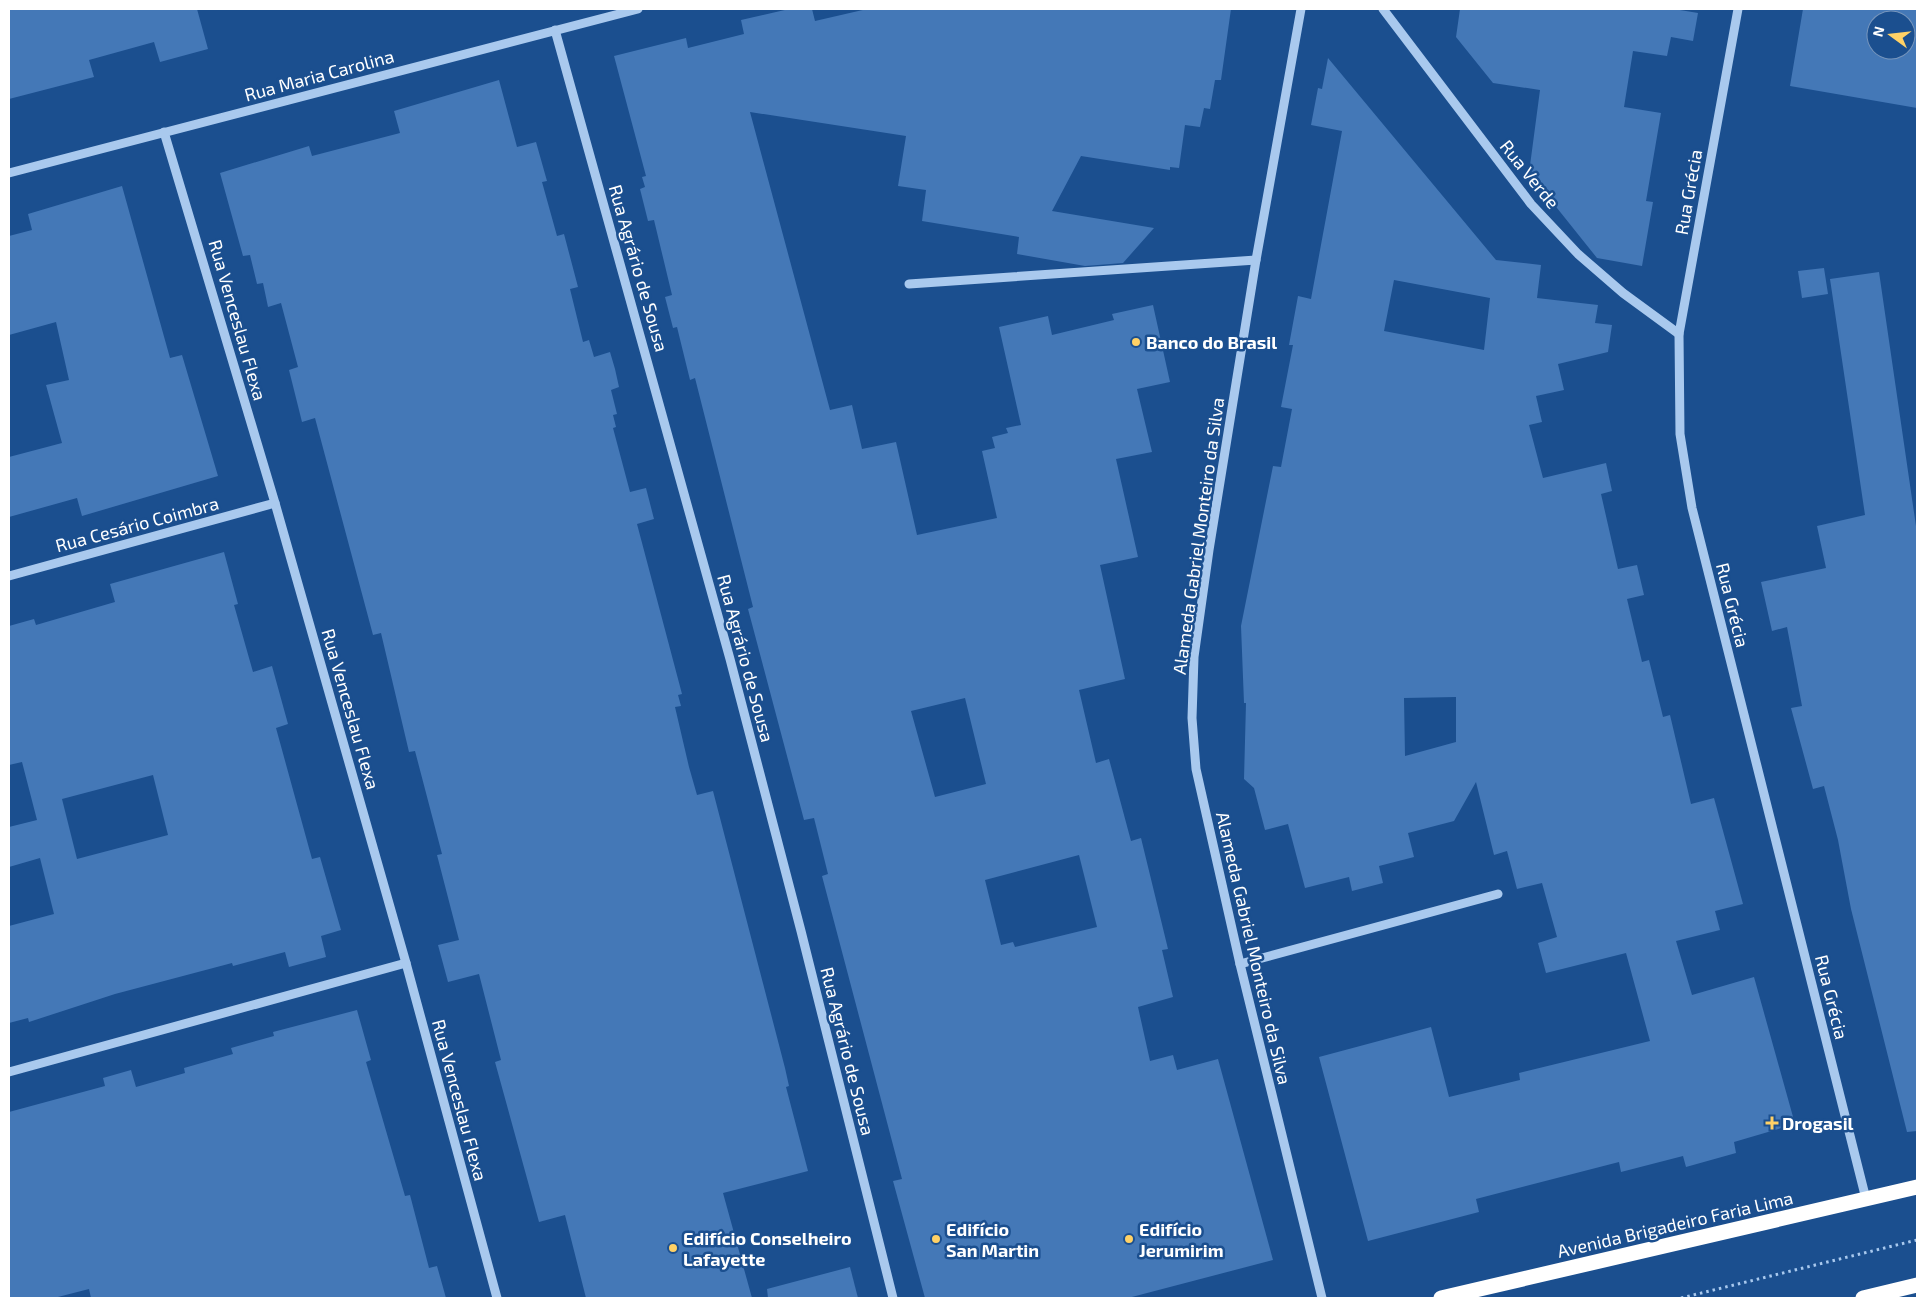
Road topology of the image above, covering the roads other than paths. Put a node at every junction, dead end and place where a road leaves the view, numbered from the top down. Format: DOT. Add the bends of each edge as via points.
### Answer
graph roads {
  1 [pos="638,9"];
  2 [pos="1301,9"];
  3 [pos="1383,9"];
  4 [pos="1738,9"];
  5 [pos="555,30"];
  6 [pos="164,132"];
  7 [pos="9,173"];
  8 [pos="1256,260"];
  9 [pos="909,284"];
  10 [pos="1679,334"];
  11 [pos="275,503"];
  12 [pos="9,576"];
  13 [pos="1498,894"];
  14 [pos="406,963"];
  15 [pos="1240,964"];
  16 [pos="9,1072"];
  17 [pos="1917,1187"];
  18 [pos="1866,1199"];
  19 [pos="1917,1285"];
  20 [pos="497,1298"];
  21 [pos="893,1298"];
  22 [pos="1322,1298"];
  23 [pos="1441,1298"];
  24 [pos="1863,1298"];
  1 -- 5 [label="street, Rua Maria Carolina"];
  2 -- 8 [label="street, Alameda Gabriel Monteiro da Silva"];
  3 -- 10 [label="street, Rua Verde" via="1531,204 1578,254 1623,293"];
  4 -- 10 [label="street, Rua Grécia"];
  5 -- 6 [label="street, Rua Maria Carolina"];
  5 -- 21 [label="street, Rua Agrário de Sousa" via="735,678"];
  6 -- 7 [label="street, Rua Maria Carolina"];
  6 -- 11 [label="street, Rua Venceslau Flexa"];
  8 -- 9 [label="street"];
  8 -- 15 [label="street, Alameda Gabriel Monteiro da Silva" via="1194,657 1192,718 1196,769"];
  10 -- 18 [label="street, Rua Grécia" via="1680,434 1692,508"];
  11 -- 12 [label="street, Rua Cesário Coimbra"];
  11 -- 14 [label="street, Rua Venceslau Flexa"];
  13 -- 15 [label="street"];
  14 -- 16 [label="street"];
  14 -- 20 [label="street, Rua Venceslau Flexa"];
  15 -- 22 [label="street, Alameda Gabriel Monteiro da Silva"];
  17 -- 18 [label="highway, Avenida Brigadeiro Faria Lima"];
  18 -- 23 [label="highway, Avenida Brigadeiro Faria Lima"];
  19 -- 24 [label="highway"];
}
